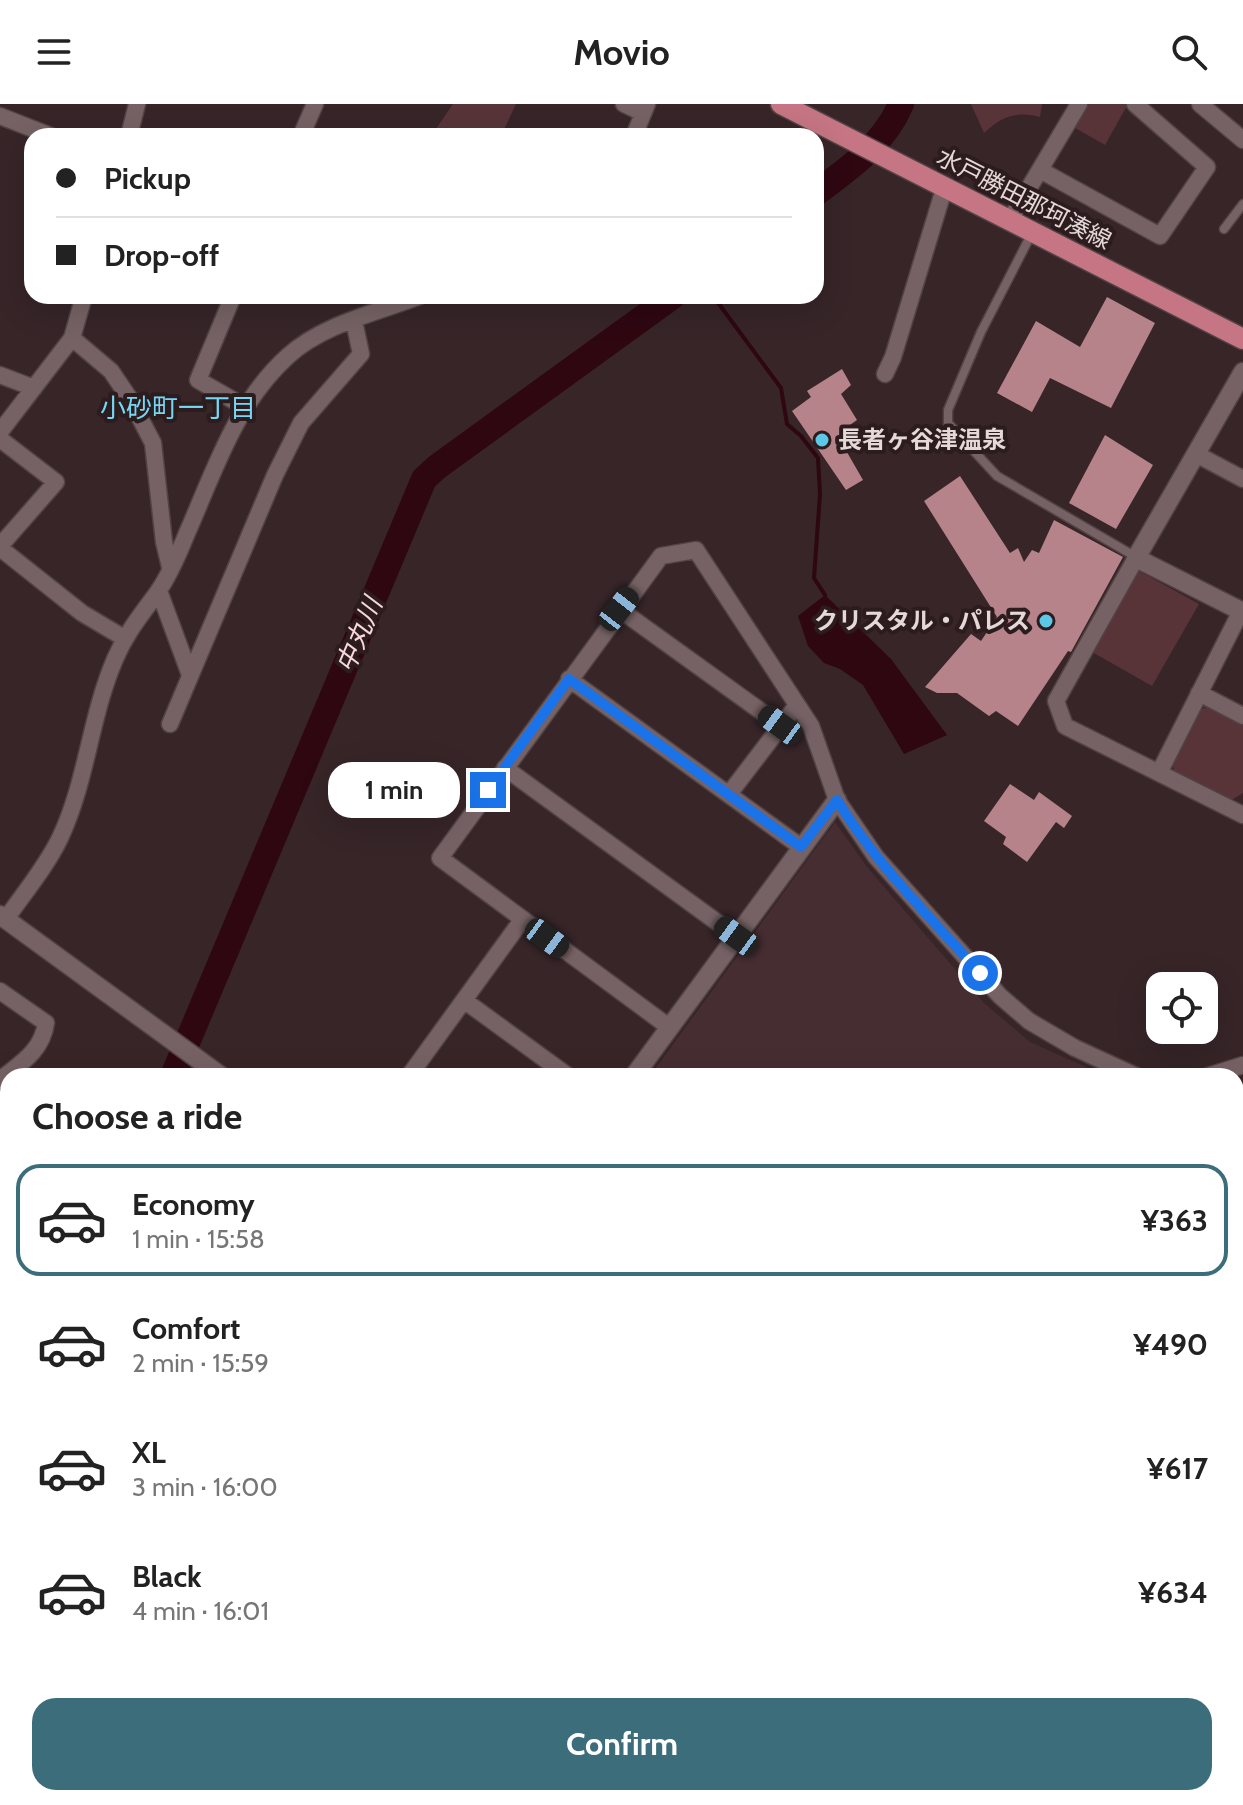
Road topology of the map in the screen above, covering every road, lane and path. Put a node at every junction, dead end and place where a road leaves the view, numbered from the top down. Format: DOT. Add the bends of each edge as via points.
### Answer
graph roads {
  1 [pos="137,104"];
  2 [pos="315,104"];
  3 [pos="624,104"];
  4 [pos="781,104"];
  5 [pos="1079,104"];
  6 [pos="1135,104"];
  7 [pos="1200,104"];
  8 [pos="645,109"];
  9 [pos="0,116"];
  10 [pos="31,128"];
  11 [pos="131,128"];
  12 [pos="304,128"];
  13 [pos="637,128"];
  14 [pos="1243,140"];
  15 [pos="1040,170"];
  16 [pos="944,189"];
  17 [pos="1243,204"];
  18 [pos="1010,220"];
  19 [pos="1224,229"];
  20 [pos="1032,233"];
  21 [pos="82,304"];
  22 [pos="230,304"];
  23 [pos="399,304"];
  24 [pos="354,321"];
  25 [pos="72,338"];
  26 [pos="1243,339"];
  27 [pos="1243,372"];
  28 [pos="885,374"];
  29 [pos="0,375"];
  30 [pos="34,388"];
  31 [pos="245,407"];
  32 [pos="0,432"];
  33 [pos="0,439"];
  34 [pos="1196,454"];
  35 [pos="1243,479"];
  36 [pos="0,547"];
  37 [pos="1136,558"];
  38 [pos="170,567"];
  39 [pos="159,591"];
  40 [pos="619,609"];
  41 [pos="1242,611"];
  42 [pos="124,638"];
  43 [pos="190,675"];
  44 [pos="569,679"];
  45 [pos="1199,693"];
  46 [pos="797,705"];
  47 [pos="1243,716"];
  48 [pos="170,724"];
  49 [pos="780,725"];
  50 [pos="505,768"];
  51 [pos="1159,773"];
  52 [pos="729,794"];
  53 [pos="837,800"];
  54 [pos="1242,812"];
  55 [pos="801,847"];
  56 [pos="522,920"];
  57 [pos="2,921"];
  58 [pos="736,936"];
  59 [pos="0,991"];
  60 [pos="465,1001"];
  61 [pos="669,1027"];
  62 [pos="15,1068"];
  63 [pos="209,1068"];
  64 [pos="415,1068"];
  65 [pos="557,1068"];
  66 [pos="640,1068"];
  67 [pos="1119,1068"];
  1 -- 11 [label="street"];
  2 -- 12 [label="street"];
  3 -- 8 [label="street"];
  4 -- 16 [label="main road, 水戸勝田那珂湊線"];
  5 -- 15 [label="street"];
  6 -- 15 [label="street" via="1207,167 1160,236"];
  7 -- 14 [label="street"];
  8 -- 13 [label="street"];
  9 -- 10 [label="street"];
  15 -- 18 [label="street"];
  16 -- 18 [label="main road, 水戸勝田那珂湊線"];
  16 -- 28 [label="street"];
  17 -- 19 [label="lane"];
  18 -- 20 [label="main road, 水戸勝田那珂湊線"];
  20 -- 26 [label="main road, 水戸勝田那珂湊線"];
  20 -- 37 [label="lane" via="981,332 948,410 948,423 997,476"];
  21 -- 25 [label="street"];
  22 -- 31 [label="street" via="198,380"];
  23 -- 24 [label="street"];
  24 -- 31 [label="street" via="312,338 289,355"];
  24 -- 43 [label="street" via="361,354 301,423"];
  25 -- 30 [label="street"];
  25 -- 38 [label="street" via="111,371 153,443"];
  27 -- 34 [label="street"];
  29 -- 30 [label="street"];
  30 -- 32 [label="street"];
  31 -- 38 [label="street"];
  33 -- 36 [label="street" via="56,482"];
  34 -- 35 [label="street"];
  34 -- 37 [label="street"];
  36 -- 42 [label="street" via="82,613"];
  37 -- 41 [label="street"];
  37 -- 51 [label="street" via="1056,701 1065,726"];
  38 -- 39 [label="street"];
  39 -- 42 [label="street"];
  39 -- 43 [label="street"];
  40 -- 44 [label="street"];
  40 -- 46 [label="street" via="661,556 696,550"];
  40 -- 49 [label="street"];
  41 -- 45 [label="street"];
  42 -- 57 [label="street" via="61,837"];
  43 -- 48 [label="street"];
  44 -- 50 [label="street"];
  44 -- 52 [label="street"];
  45 -- 47 [label="street"];
  45 -- 51 [label="street"];
  46 -- 49 [label="street"];
  46 -- 53 [label="street" via="811,726"];
  49 -- 52 [label="street"];
  50 -- 56 [label="street" via="440,858"];
  50 -- 58 [label="street"];
  51 -- 54 [label="street"];
  52 -- 55 [label="street"];
  53 -- 55 [label="street"];
  53 -- 67 [label="street" via="876,857 1000,996 1029,1021"];
  55 -- 58 [label="street"];
  56 -- 60 [label="street"];
  56 -- 61 [label="street"];
  57 -- 63 [label="street"];
  58 -- 61 [label="street"];
  59 -- 62 [label="street" via="46,1023 36,1051"];
  60 -- 64 [label="street"];
  60 -- 65 [label="street"];
  61 -- 66 [label="street"];
}
